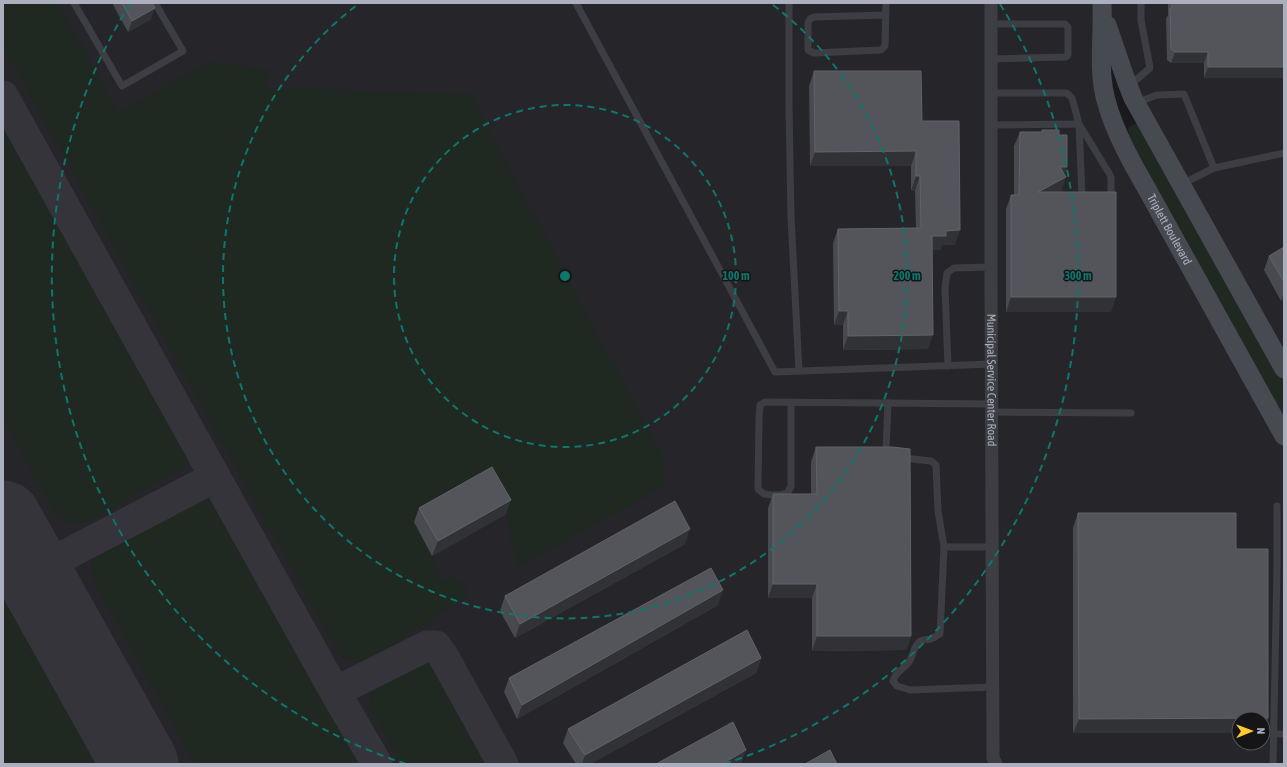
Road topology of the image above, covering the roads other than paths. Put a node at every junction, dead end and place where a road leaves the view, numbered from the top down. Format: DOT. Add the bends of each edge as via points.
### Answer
graph roads {
  1 [pos="74,3"];
  2 [pos="155,3"];
  3 [pos="576,3"];
  4 [pos="789,3"];
  5 [pos="886,3"];
  6 [pos="991,3"];
  7 [pos="1141,3"];
  8 [pos="1102,6"];
  9 [pos="886,15"];
  10 [pos="991,24"];
  11 [pos="992,59"];
  12 [pos="992,93"];
  13 [pos="1132,95"];
  14 [pos="1079,124"];
  15 [pos="992,125"];
  16 [pos="1284,153"];
  17 [pos="1214,168"];
  18 [pos="1181,185"];
  19 [pos="991,267"];
  20 [pos="991,364"];
  21 [pos="948,366"];
  22 [pos="1284,369"];
  23 [pos="799,371"];
  24 [pos="791,402"];
  25 [pos="888,403"];
  26 [pos="992,408"];
  27 [pos="1131,414"];
  28 [pos="1283,433"];
  29 [pos="1276,506"];
  30 [pos="944,547"];
  31 [pos="992,547"];
  32 [pos="1280,570"];
  33 [pos="992,687"];
  34 [pos="1274,734"];
  35 [pos="1284,734"];
  36 [pos="992,762"];
  37 [pos="1273,764"];
  1 -- 2 [label="lane" via="122,86 183,51"];
  3 -- 23 [label="lane" via="775,372"];
  4 -- 23 [label="lane" via="788,107"];
  5 -- 9 [label="lane"];
  6 -- 10 [label="street, Municipal Service Center Road"];
  7 -- 13 [label="lane" via="1141,20 1150,68"];
  8 -- 13 [label="main road, Triplett Boulevard"];
  8 -- 28 [label="main road, Triplett Boulevard" via="1102,78 1118,136"];
  9 -- 9 [label="lane" via="885,46 881,50 814,53 808,50 808,23 814,17"];
  10 -- 11 [label="street, Municipal Service Center Road"];
  10 -- 11 [label="lane" via="1065,24 1068,27 1066,58"];
  11 -- 12 [label="street, Municipal Service Center Road"];
  12 -- 14 [label="lane" via="1066,93 1072,98"];
  12 -- 15 [label="street, Municipal Service Center Road"];
  13 -- 17 [label="lane" via="1184,94"];
  13 -- 18 [label="main road, Triplett Boulevard"];
  14 -- 14 [label="lane" via="1111,177 1111,196 1108,199 1086,199 1082,196"];
  14 -- 15 [label="lane"];
  15 -- 19 [label="street, Municipal Service Center Road"];
  16 -- 17 [label="lane"];
  17 -- 18 [label="lane"];
  18 -- 22 [label="main road, Triplett Boulevard"];
  19 -- 20 [label="street, Municipal Service Center Road"];
  19 -- 21 [label="lane" via="954,268 947,273 945,288"];
  20 -- 21 [label="lane"];
  20 -- 26 [label="street, Municipal Service Center Road"];
  21 -- 23 [label="lane"];
  24 -- 24 [label="lane" via="765,402 760,405 758,489 764,494 780,495 787,493 791,487"];
  24 -- 25 [label="lane"];
  25 -- 26 [label="lane"];
  25 -- 30 [label="lane" via="887,455 931,461 936,465 938,511"];
  26 -- 27 [label="lane"];
  26 -- 31 [label="street, Municipal Service Center Road"];
  29 -- 32 [label="lane"];
  30 -- 31 [label="lane"];
  30 -- 33 [label="lane" via="940,634 917,644 910,660 893,681 897,686 910,690"];
  31 -- 33 [label="street, Municipal Service Center Road"];
  32 -- 34 [label="lane"];
  33 -- 36 [label="street, Municipal Service Center Road"];
  34 -- 35 [label="lane"];
  34 -- 37 [label="lane"];
}
